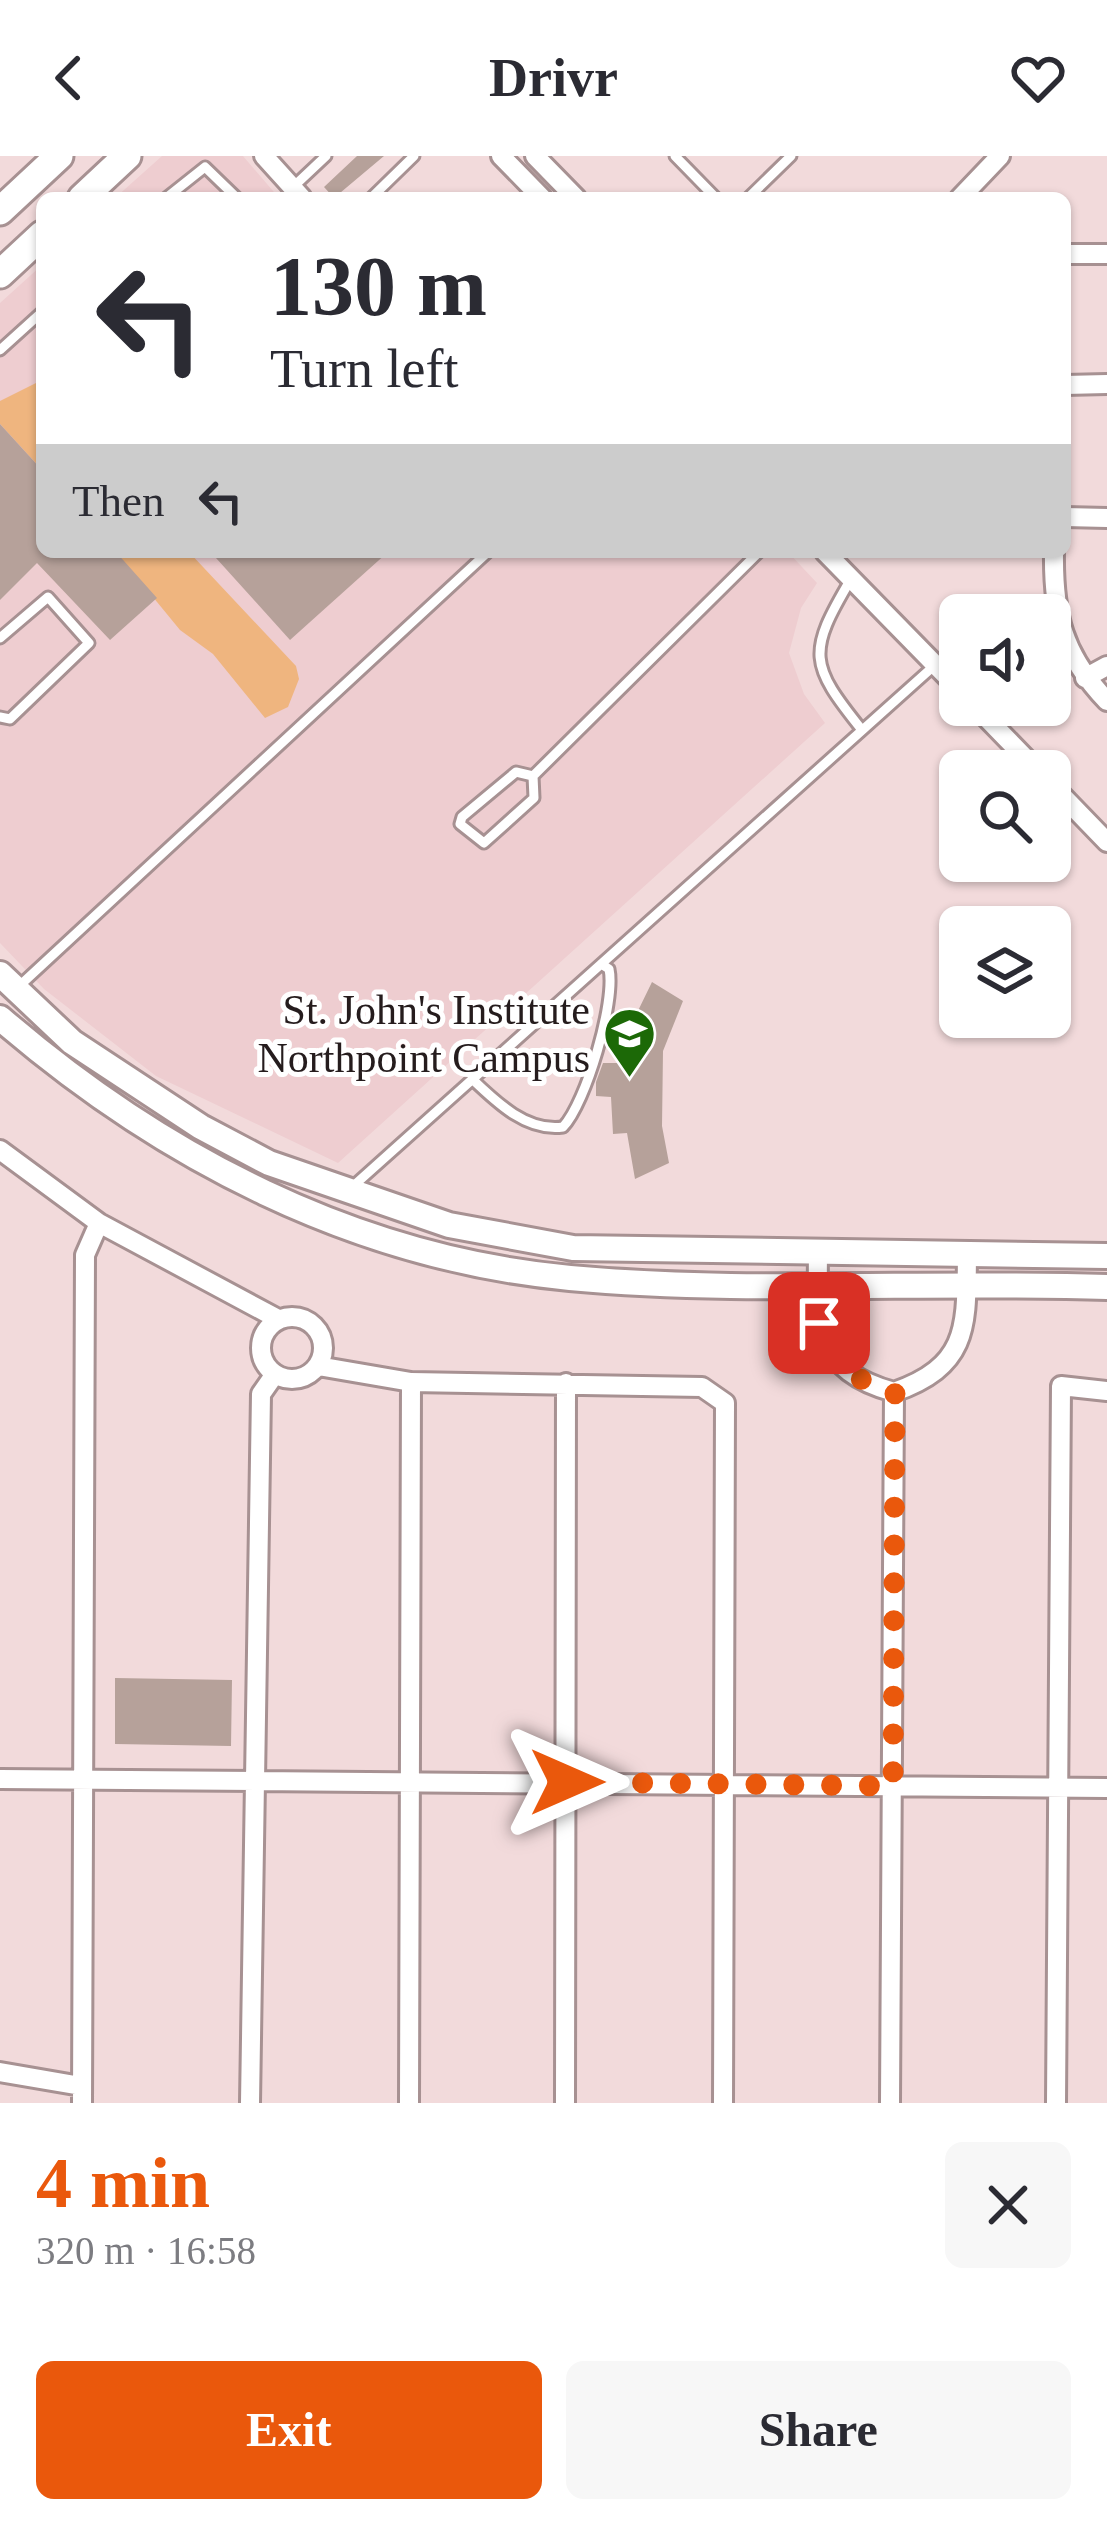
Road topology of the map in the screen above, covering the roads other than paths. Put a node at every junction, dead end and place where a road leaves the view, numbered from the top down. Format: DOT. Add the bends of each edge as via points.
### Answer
graph roads {
  1 [pos="59,156"];
  2 [pos="264,156"];
  3 [pos="326,156"];
  4 [pos="414,156"];
  5 [pos="501,156"];
  6 [pos="535,156"];
  7 [pos="675,156"];
  8 [pos="791,156"];
  9 [pos="1000,156"];
  10 [pos="123,160"];
  11 [pos="88,192"];
  12 [pos="99,192"];
  13 [pos="174,192"];
  14 [pos="231,192"];
  15 [pos="296,192"];
  16 [pos="298,192"];
  17 [pos="377,192"];
  18 [pos="536,192"];
  19 [pos="571,192"];
  20 [pos="710,192"];
  21 [pos="754,192"];
  22 [pos="965,192"];
  23 [pos="0,211"];
  24 [pos="36,241"];
  25 [pos="1071,254"];
  26 [pos="1107,254"];
  27 [pos="0,274"];
  28 [pos="36,317"];
  29 [pos="0,350"];
  30 [pos="1107,384"];
  31 [pos="1071,385"];
  32 [pos="1071,518"];
  33 [pos="1107,518"];
  34 [pos="481,558"];
  35 [pos="753,558"];
  36 [pos="830,558"];
  37 [pos="1054,558"];
  38 [pos="851,579"];
  39 [pos="0,638"];
  40 [pos="935,665"];
  41 [pos="1107,666"];
  42 [pos="939,669"];
  43 [pos="1084,678"];
  44 [pos="1107,701"];
  45 [pos="0,717"];
  46 [pos="994,726"];
  47 [pos="862,730"];
  48 [pos="1018,750"];
  49 [pos="533,776"];
  50 [pos="1071,805"];
  51 [pos="1107,842"];
  52 [pos="601,964"];
  53 [pos="8,982"];
  54 [pos="0,1018"];
  55 [pos="472,1079"];
  56 [pos="0,1150"];
  57 [pos="346,1192"];
  58 [pos="99,1222"];
  59 [pos="496,1235"];
  60 [pos="967,1253"];
  61 [pos="818,1255"];
  62 [pos="1107,1256"];
  63 [pos="490,1264"];
  64 [pos="818,1282"];
  65 [pos="967,1282"];
  66 [pos="1107,1287"];
  67 [pos="278,1319"];
  68 [pos="318,1366"];
  69 [pos="275,1374"];
  70 [pos="411,1382"];
  71 [pos="566,1383"];
  72 [pos="1107,1391"];
  73 [pos="895,1392"];
  74 [pos="85,1778"];
  75 [pos="0,1779"];
  76 [pos="251,1780"];
  77 [pos="413,1782"];
  78 [pos="567,1782"];
  79 [pos="725,1783"];
  80 [pos="893,1786"];
  81 [pos="1060,1787"];
  82 [pos="1107,1788"];
  83 [pos="0,2072"];
  84 [pos="81,2094"];
  85 [pos="250,2103"];
  86 [pos="410,2103"];
  87 [pos="565,2103"];
  88 [pos="723,2103"];
  89 [pos="890,2103"];
  90 [pos="1056,2103"];
  1 -- 23 [label="main road"];
  2 -- 15 [label="street"];
  3 -- 16 [label="lane"];
  4 -- 17 [label="lane"];
  5 -- 18 [label="street"];
  6 -- 19 [label="street"];
  7 -- 20 [label="lane"];
  8 -- 21 [label="lane"];
  9 -- 22 [label="street"];
  10 -- 11 [label="main road"];
  10 -- 12 [label="lane"];
  13 -- 14 [label="lane" via="205,167"];
  24 -- 27 [label="main road"];
  25 -- 26 [label="street"];
  28 -- 29 [label="lane"];
  30 -- 31 [label="street"];
  32 -- 33 [label="street"];
  34 -- 53 [label="lane"];
  35 -- 49 [label="lane"];
  36 -- 38 [label="street"];
  37 -- 43 [label="street" via="1058,628"];
  38 -- 40 [label="street"];
  38 -- 47 [label="lane" via="818,650 825,684"];
  39 -- 45 [label="lane" via="48,597 89,644 10,719"];
  40 -- 42 [label="street"];
  40 -- 47 [label="lane"];
  41 -- 43 [label="street"];
  43 -- 44 [label="street"];
  46 -- 48 [label="street"];
  47 -- 52 [label="lane"];
  49 -- 49 [label="lane" via="506,777 460,824 484,843 533,797"];
  50 -- 51 [label="street"];
  52 -- 55 [label="lane"];
  52 -- 55 [label="lane" via="612,982 608,1005 580,1102 563,1126 544,1130"];
  53 -- 57 [label="street" via="147,1096 269,1163"];
  54 -- 63 [label="street" via="130,1121 253,1190 336,1223"];
  55 -- 57 [label="lane"];
  56 -- 58 [label="street"];
  57 -- 59 [label="street"];
  58 -- 67 [label="street"];
  58 -- 74 [label="street" via="85,1255"];
  59 -- 61 [label="street" via="573,1248"];
  59 -- 63 [label="street"];
  60 -- 61 [label="street"];
  60 -- 62 [label="street"];
  60 -- 65 [label="street"];
  61 -- 64 [label="street"];
  63 -- 64 [label="street" via="569,1278"];
  64 -- 65 [label="street"];
  64 -- 73 [label="street" via="830,1355 852,1376"];
  65 -- 66 [label="street"];
  65 -- 73 [label="street" via="964,1335 949,1360"];
  67 -- 68 [label="street" via="312,1326 322,1345"];
  67 -- 69 [label="street" via="261,1352"];
  68 -- 69 [label="street" via="293,1379"];
  68 -- 70 [label="street"];
  69 -- 76 [label="street" via="261,1394"];
  70 -- 71 [label="street"];
  70 -- 77 [label="street"];
  71 -- 78 [label="street"];
  71 -- 79 [label="street" via="701,1387 725,1403"];
  72 -- 81 [label="street" via="1061,1386"];
  73 -- 80 [label="street"];
  74 -- 75 [label="street"];
  74 -- 76 [label="street"];
  74 -- 84 [label="street"];
  76 -- 77 [label="street"];
  76 -- 85 [label="street"];
  77 -- 78 [label="street"];
  77 -- 86 [label="street"];
  78 -- 79 [label="street"];
  78 -- 87 [label="street"];
  79 -- 80 [label="street"];
  79 -- 88 [label="street"];
  80 -- 81 [label="street"];
  80 -- 89 [label="street"];
  81 -- 82 [label="street"];
  81 -- 90 [label="street"];
  83 -- 84 [label="street"];
}
